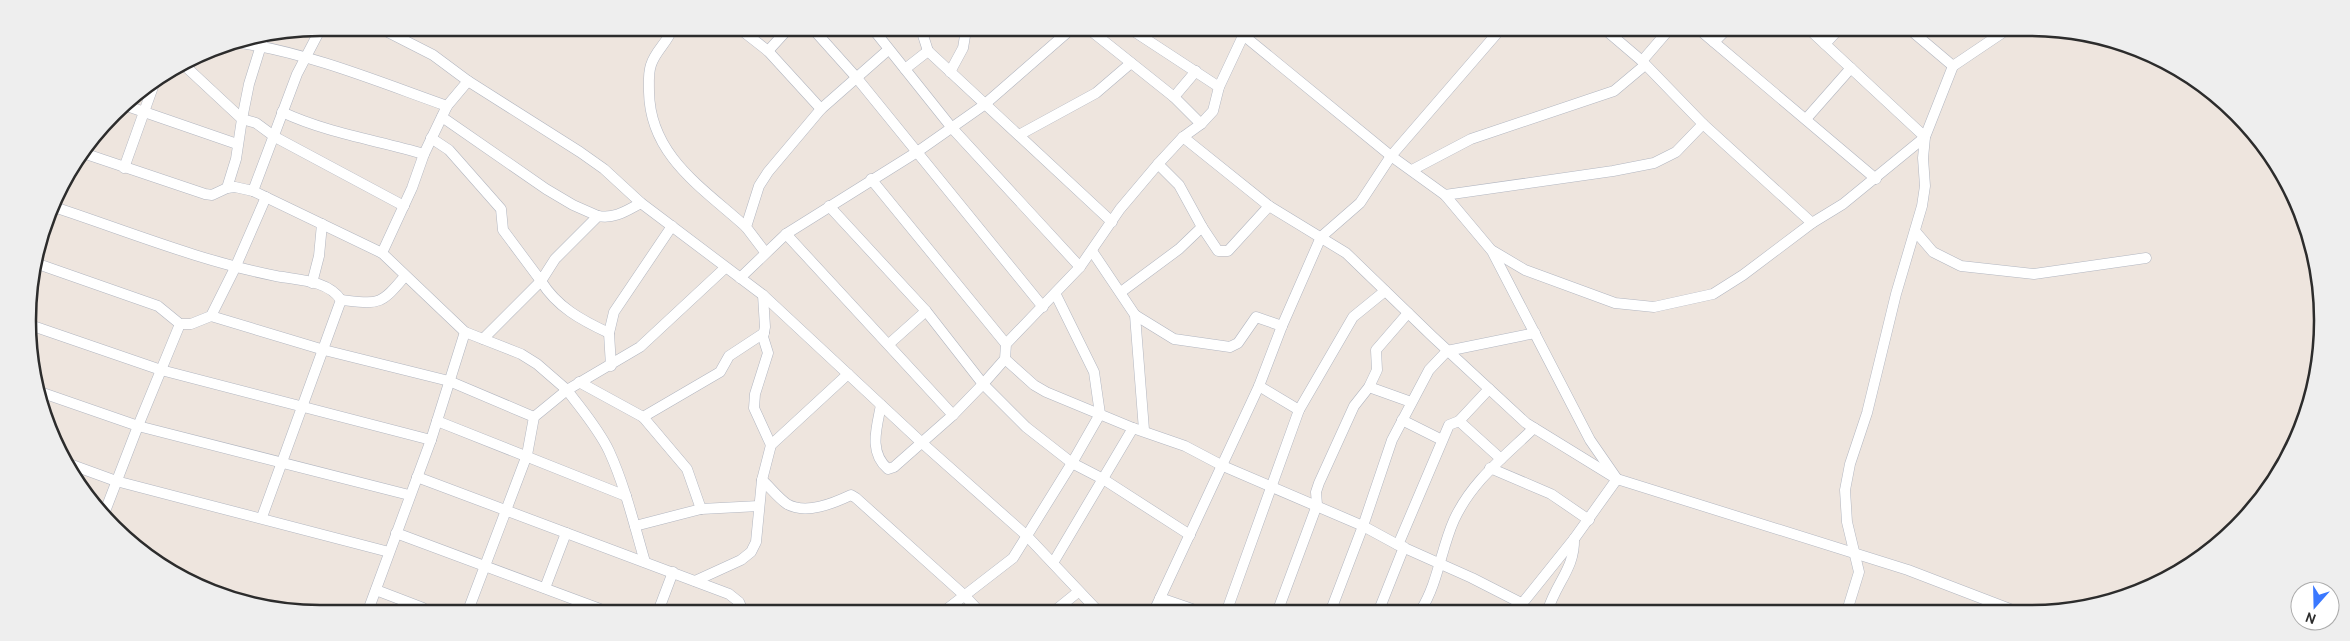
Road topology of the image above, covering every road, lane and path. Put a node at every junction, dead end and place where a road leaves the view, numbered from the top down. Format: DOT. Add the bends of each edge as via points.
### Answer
graph roads {
  1 [pos="316,36"];
  2 [pos="404,36"];
  3 [pos="667,36"];
  4 [pos="749,36"];
  5 [pos="782,36"];
  6 [pos="820,36"];
  7 [pos="878,36"];
  8 [pos="923,36"];
  9 [pos="965,36"];
  10 [pos="1063,36"];
  11 [pos="1097,36"];
  12 [pos="1141,36"];
  13 [pos="1240,36"];
  14 [pos="1247,36"];
  15 [pos="1495,36"];
  16 [pos="1613,36"];
  17 [pos="1664,36"];
  18 [pos="1707,36"];
  19 [pos="1720,36"];
  20 [pos="1816,36"];
  21 [pos="1832,36"];
  22 [pos="1919,36"];
  23 [pos="1998,36"];
  24 [pos="1714,42"];
  25 [pos="262,43"];
  26 [pos="1825,44"];
  27 [pos="888,50"];
  28 [pos="768,51"];
  29 [pos="928,51"];
  30 [pos="305,57"];
  31 [pos="1131,63"];
  32 [pos="1643,63"];
  33 [pos="1953,66"];
  34 [pos="1851,68"];
  35 [pos="188,69"];
  36 [pos="905,69"];
  37 [pos="1196,71"];
  38 [pos="950,72"];
  39 [pos="856,77"];
  40 [pos="468,81"];
  41 [pos="1219,87"];
  42 [pos="151,92"];
  43 [pos="1174,97"];
  44 [pos="984,105"];
  45 [pos="447,106"];
  46 [pos="132,108"];
  47 [pos="821,109"];
  48 [pos="144,112"];
  49 [pos="282,112"];
  50 [pos="442,117"];
  51 [pos="242,119"];
  52 [pos="1806,119"];
  53 [pos="1201,124"];
  54 [pos="1703,124"];
  55 [pos="952,128"];
  56 [pos="1019,135"];
  57 [pos="275,136"];
  58 [pos="1925,136"];
  59 [pos="1183,137"];
  60 [pos="431,138"];
  61 [pos="237,144"];
  62 [pos="917,152"];
  63 [pos="424,154"];
  64 [pos="89,155"];
  65 [pos="1391,156"];
  66 [pos="1158,164"];
  67 [pos="124,168"];
  68 [pos="1412,170"];
  69 [pos="871,179"];
  70 [pos="1876,179"];
  71 [pos="226,188"];
  72 [pos="253,191"];
  73 [pos="1445,195"];
  74 [pos="266,198"];
  75 [pos="642,203"];
  76 [pos="404,206"];
  77 [pos="829,206"];
  78 [pos="1269,206"];
  79 [pos="59,209"];
  80 [pos="598,216"];
  81 [pos="1112,222"];
  82 [pos="1812,223"];
  83 [pos="322,224"];
  84 [pos="672,226"];
  85 [pos="746,227"];
  86 [pos="1202,227"];
  87 [pos="1915,231"];
  88 [pos="786,234"];
  89 [pos="1321,237"];
  90 [pos="1092,251"];
  91 [pos="1492,251"];
  92 [pos="765,252"];
  93 [pos="382,253"];
  94 [pos="2146,258"];
  95 [pos="42,265"];
  96 [pos="1080,267"];
  97 [pos="235,268"];
  98 [pos="726,268"];
  99 [pos="405,276"];
  100 [pos="740,278"];
  101 [pos="541,281"];
  102 [pos="312,283"];
  103 [pos="1385,291"];
  104 [pos="1120,292"];
  105 [pos="763,295"];
  106 [pos="1056,295"];
  107 [pos="341,300"];
  108 [pos="1043,307"];
  109 [pos="926,311"];
  110 [pos="1408,313"];
  111 [pos="1135,315"];
  112 [pos="211,316"];
  113 [pos="180,324"];
  114 [pos="1282,326"];
  115 [pos="36,327"];
  116 [pos="465,332"];
  117 [pos="609,332"];
  118 [pos="764,333"];
  119 [pos="1535,333"];
  120 [pos="483,339"];
  121 [pos="889,344"];
  122 [pos="1006,344"];
  123 [pos="324,350"];
  124 [pos="1447,351"];
  125 [pos="1005,358"];
  126 [pos="611,366"];
  127 [pos="161,370"];
  128 [pos="848,374"];
  129 [pos="449,381"];
  130 [pos="579,382"];
  131 [pos="983,384"];
  132 [pos="1259,386"];
  133 [pos="1370,387"];
  134 [pos="1489,389"];
  135 [pos="567,390"];
  136 [pos="46,394"];
  137 [pos="1411,402"];
  138 [pos="881,405"];
  139 [pos="304,407"];
  140 [pos="1299,410"];
  141 [pos="952,414"];
  142 [pos="1100,414"];
  143 [pos="534,417"];
  144 [pos="643,417"];
  145 [pos="1402,420"];
  146 [pos="437,421"];
  147 [pos="1459,421"];
  148 [pos="138,426"];
  149 [pos="1133,428"];
  150 [pos="1534,428"];
  151 [pos="1144,430"];
  152 [pos="431,440"];
  153 [pos="1442,440"];
  154 [pos="921,442"];
  155 [pos="771,445"];
  156 [pos="527,455"];
  157 [pos="1501,459"];
  158 [pos="1072,463"];
  159 [pos="282,464"];
  160 [pos="1223,466"];
  161 [pos="77,468"];
  162 [pos="1490,468"];
  163 [pos="417,477"];
  164 [pos="1617,478"];
  165 [pos="1103,479"];
  166 [pos="762,480"];
  167 [pos="116,481"];
  168 [pos="1270,486"];
  169 [pos="409,495"];
  170 [pos="626,496"];
  171 [pos="1317,505"];
  172 [pos="759,506"];
  173 [pos="106,507"];
  174 [pos="701,509"];
  175 [pos="505,510"];
  176 [pos="262,517"];
  177 [pos="1589,520"];
  178 [pos="635,526"];
  179 [pos="1363,526"];
  180 [pos="396,533"];
  181 [pos="566,533"];
  182 [pos="1190,535"];
  183 [pos="1027,536"];
  184 [pos="1574,539"];
  185 [pos="1401,546"];
  186 [pos="389,552"];
  187 [pos="1856,555"];
  188 [pos="645,562"];
  189 [pos="1053,563"];
  190 [pos="1438,564"];
  191 [pos="485,567"];
  192 [pos="673,572"];
  193 [pos="695,580"];
  194 [pos="545,588"];
  195 [pos="376,590"];
  196 [pos="1078,592"];
  197 [pos="964,595"];
  198 [pos="1160,598"];
  199 [pos="370,605"];
  200 [pos="415,605"];
  201 [pos="470,605"];
  202 [pos="592,605"];
  203 [pos="661,605"];
  204 [pos="740,605"];
  205 [pos="952,605"];
  206 [pos="973,605"];
  207 [pos="1062,605"];
  208 [pos="1092,605"];
  209 [pos="1157,605"];
  210 [pos="1180,605"];
  211 [pos="1230,605"];
  212 [pos="1280,605"];
  213 [pos="1333,605"];
  214 [pos="1381,605"];
  215 [pos="1423,605"];
  216 [pos="1512,605"];
  217 [pos="1519,605"];
  218 [pos="1550,605"];
  219 [pos="1849,605"];
  220 [pos="1999,605"];
  1 -- 30 [label="street"];
  2 -- 40 [label="street"];
  3 -- 85 [label="street" via="655,55 649,78 651,115 658,137 681,168"];
  4 -- 28 [label="street"];
  5 -- 28 [label="street"];
  6 -- 39 [label="street"];
  7 -- 27 [label="street"];
  8 -- 29 [label="street"];
  9 -- 38 [label="street" via="963,48"];
  10 -- 44 [label="street"];
  11 -- 31 [label="street"];
  12 -- 37 [label="street"];
  13 -- 41 [label="street"];
  14 -- 65 [label="street"];
  15 -- 65 [label="street"];
  16 -- 32 [label="street"];
  17 -- 32 [label="street"];
  18 -- 24 [label="street"];
  19 -- 24 [label="street"];
  20 -- 26 [label="street"];
  21 -- 26 [label="street"];
  22 -- 33 [label="street"];
  23 -- 33 [label="street"];
  24 -- 52 [label="street"];
  25 -- 30 [label="street"];
  25 -- 51 [label="street"];
  26 -- 34 [label="street"];
  27 -- 36 [label="street"];
  27 -- 39 [label="street"];
  28 -- 47 [label="street"];
  29 -- 36 [label="street"];
  29 -- 38 [label="street"];
  30 -- 45 [label="street"];
  30 -- 49 [label="street"];
  31 -- 43 [label="street"];
  31 -- 56 [label="street" via="1096,93"];
  32 -- 54 [label="street"];
  32 -- 68 [label="street" via="1614,91 1472,139"];
  33 -- 58 [label="street"];
  34 -- 52 [label="street"];
  34 -- 58 [label="street"];
  35 -- 51 [label="street"];
  36 -- 55 [label="street"];
  37 -- 41 [label="street"];
  37 -- 43 [label="street"];
  38 -- 44 [label="street"];
  39 -- 47 [label="street"];
  39 -- 62 [label="street"];
  40 -- 45 [label="street"];
  40 -- 75 [label="street" via="580,152"];
  41 -- 53 [label="street" via="1213,110"];
  42 -- 48 [label="street"];
  43 -- 53 [label="street"];
  44 -- 55 [label="street"];
  44 -- 56 [label="street"];
  45 -- 50 [label="street"];
  46 -- 48 [label="street"];
  47 -- 85 [label="street" via="768,172"];
  48 -- 61 [label="street"];
  48 -- 67 [label="street"];
  49 -- 57 [label="street"];
  49 -- 63 [label="street" via="324,129"];
  50 -- 60 [label="street"];
  50 -- 80 [label="street" via="531,180"];
  51 -- 57 [label="street" via="256,123"];
  51 -- 61 [label="street"];
  52 -- 70 [label="street"];
  53 -- 59 [label="street"];
  54 -- 73 [label="street" via="1676,152 1654,163"];
  54 -- 82 [label="street"];
  55 -- 62 [label="street"];
  55 -- 96 [label="street"];
  56 -- 81 [label="street"];
  57 -- 72 [label="street"];
  57 -- 76 [label="street"];
  58 -- 70 [label="street"];
  58 -- 87 [label="street" via="1925,186"];
  59 -- 66 [label="street"];
  59 -- 78 [label="street"];
  60 -- 63 [label="street"];
  60 -- 101 [label="street" via="449,150 501,209 503,230"];
  61 -- 71 [label="street" via="236,159"];
  62 -- 69 [label="street"];
  62 -- 108 [label="street"];
  63 -- 76 [label="street"];
  64 -- 67 [label="street"];
  65 -- 68 [label="street"];
  65 -- 89 [label="street" via="1360,203"];
  66 -- 81 [label="street"];
  66 -- 86 [label="street" via="1179,186"];
  67 -- 71 [label="street" via="205,194"];
  68 -- 73 [label="street"];
  69 -- 77 [label="street"];
  69 -- 122 [label="street"];
  70 -- 82 [label="street"];
  71 -- 72 [label="street"];
  72 -- 74 [label="street"];
  73 -- 91 [label="street"];
  74 -- 83 [label="street"];
  74 -- 97 [label="street"];
  75 -- 80 [label="street" via="616,216"];
  75 -- 84 [label="street"];
  76 -- 93 [label="street"];
  77 -- 88 [label="street"];
  77 -- 109 [label="street"];
  78 -- 86 [label="street" via="1228,251 1218,251"];
  78 -- 89 [label="street"];
  79 -- 97 [label="street"];
  80 -- 101 [label="street" via="562,250"];
  81 -- 90 [label="street"];
  82 -- 91 [label="street" via="1714,294 1654,307 1614,303 1526,270"];
  83 -- 93 [label="street"];
  83 -- 102 [label="street" via="320,256"];
  84 -- 98 [label="street"];
  84 -- 117 [label="street" via="614,312"];
  85 -- 92 [label="street"];
  86 -- 104 [label="street" via="1179,249"];
  87 -- 94 [label="street" via="1933,252 1961,266 2034,274"];
  87 -- 187 [label="street" via="1845,490 1847,522"];
  88 -- 92 [label="street"];
  88 -- 121 [label="street"];
  89 -- 103 [label="street" via="1346,253"];
  89 -- 114 [label="street"];
  90 -- 96 [label="street"];
  90 -- 104 [label="street"];
  91 -- 119 [label="street"];
  92 -- 100 [label="street"];
  93 -- 99 [label="street"];
  95 -- 113 [label="street" via="158,306"];
  96 -- 106 [label="street"];
  97 -- 102 [label="street"];
  97 -- 112 [label="street"];
  98 -- 100 [label="street"];
  98 -- 126 [label="street" via="646,342"];
  99 -- 107 [label="street" via="382,301"];
  99 -- 116 [label="street"];
  100 -- 105 [label="street"];
  101 -- 117 [label="street" via="570,313"];
  101 -- 120 [label="street"];
  102 -- 107 [label="street" via="329,287"];
  103 -- 110 [label="street"];
  103 -- 140 [label="street" via="1353,317"];
  104 -- 111 [label="street"];
  105 -- 118 [label="street"];
  105 -- 128 [label="street"];
  106 -- 108 [label="street"];
  106 -- 142 [label="street" via="1094,372"];
  107 -- 123 [label="street"];
  108 -- 122 [label="street"];
  109 -- 121 [label="street"];
  109 -- 131 [label="street"];
  110 -- 124 [label="street"];
  110 -- 133 [label="street" via="1376,350 1377,370"];
  111 -- 114 [label="street" via="1174,339 1230,347 1238,343 1256,317"];
  111 -- 151 [label="street"];
  112 -- 113 [label="street" via="192,324"];
  112 -- 123 [label="street"];
  113 -- 127 [label="street"];
  114 -- 132 [label="street"];
  115 -- 127 [label="street"];
  116 -- 120 [label="street"];
  116 -- 129 [label="street"];
  117 -- 126 [label="street"];
  118 -- 144 [label="street" via="729,356 720,372"];
  118 -- 155 [label="street" via="768,353 754,408"];
  119 -- 124 [label="street"];
  119 -- 164 [label="street" via="1590,440"];
  120 -- 135 [label="street" via="521,354"];
  121 -- 141 [label="street"];
  122 -- 125 [label="street"];
  123 -- 129 [label="street"];
  123 -- 139 [label="street"];
  124 -- 134 [label="street"];
  124 -- 137 [label="street" via="1423,378"];
  125 -- 131 [label="street"];
  125 -- 142 [label="street" via="1034,385"];
  126 -- 130 [label="street"];
  127 -- 139 [label="street"];
  127 -- 148 [label="street"];
  128 -- 138 [label="street"];
  128 -- 155 [label="street"];
  129 -- 143 [label="street"];
  129 -- 146 [label="street"];
  130 -- 135 [label="street"];
  130 -- 144 [label="street"];
  131 -- 141 [label="street"];
  131 -- 158 [label="street" via="1026,427"];
  132 -- 140 [label="street"];
  132 -- 160 [label="street"];
  133 -- 137 [label="street"];
  133 -- 171 [label="street" via="1354,406 1319,483"];
  134 -- 147 [label="street"];
  134 -- 150 [label="street"];
  135 -- 143 [label="street"];
  135 -- 170 [label="street" via="609,451"];
  136 -- 148 [label="street"];
  137 -- 145 [label="street"];
  138 -- 154 [label="street"];
  138 -- 154 [label="street" via="875,445 882,464 888,469 894,467"];
  139 -- 152 [label="street"];
  139 -- 159 [label="street"];
  140 -- 168 [label="street"];
  141 -- 154 [label="street"];
  142 -- 149 [label="street"];
  142 -- 158 [label="street"];
  143 -- 156 [label="street"];
  144 -- 174 [label="street" via="687,468"];
  145 -- 153 [label="street"];
  145 -- 179 [label="street"];
  146 -- 152 [label="street"];
  146 -- 156 [label="street"];
  147 -- 153 [label="street" via="1449,425"];
  147 -- 157 [label="street"];
  148 -- 159 [label="street"];
  148 -- 167 [label="street"];
  149 -- 151 [label="street"];
  149 -- 165 [label="street"];
  150 -- 157 [label="street"];
  150 -- 164 [label="street"];
  151 -- 160 [label="street"];
  152 -- 163 [label="street"];
  153 -- 185 [label="street"];
  154 -- 183 [label="street"];
  155 -- 166 [label="street"];
  156 -- 170 [label="street"];
  156 -- 175 [label="street"];
  157 -- 162 [label="street"];
  158 -- 165 [label="street"];
  158 -- 183 [label="street"];
  159 -- 169 [label="street"];
  159 -- 176 [label="street"];
  160 -- 168 [label="street"];
  160 -- 182 [label="street"];
  161 -- 167 [label="street"];
  162 -- 177 [label="street" via="1551,494"];
  162 -- 190 [label="street" via="1471,489 1455,519"];
  163 -- 169 [label="street"];
  163 -- 175 [label="street"];
  164 -- 177 [label="street"];
  164 -- 187 [label="street"];
  165 -- 182 [label="street"];
  165 -- 189 [label="street"];
  166 -- 172 [label="street"];
  166 -- 197 [label="street" via="789,505 827,506 851,495"];
  167 -- 173 [label="street"];
  167 -- 176 [label="street"];
  168 -- 171 [label="street"];
  168 -- 211 [label="street"];
  169 -- 180 [label="street"];
  170 -- 178 [label="street"];
  171 -- 179 [label="street"];
  171 -- 212 [label="street"];
  172 -- 174 [label="street"];
  172 -- 193 [label="street" via="756,542 750,552 741,560"];
  174 -- 178 [label="street"];
  175 -- 181 [label="street"];
  175 -- 191 [label="street"];
  176 -- 186 [label="street"];
  177 -- 184 [label="street"];
  178 -- 188 [label="street"];
  179 -- 185 [label="street"];
  179 -- 213 [label="street"];
  180 -- 186 [label="street"];
  180 -- 191 [label="street"];
  181 -- 188 [label="street"];
  181 -- 194 [label="street"];
  182 -- 198 [label="street"];
  183 -- 189 [label="street"];
  183 -- 197 [label="street" via="1013,558"];
  184 -- 217 [label="street"];
  184 -- 218 [label="street" via="1574,558"];
  185 -- 190 [label="street"];
  185 -- 214 [label="street"];
  186 -- 195 [label="street"];
  187 -- 219 [label="street" via="1859,572"];
  187 -- 220 [label="street" via="1908,570"];
  188 -- 192 [label="street"];
  189 -- 196 [label="street"];
  190 -- 215 [label="street"];
  190 -- 216 [label="street" via="1472,578"];
  191 -- 194 [label="street"];
  191 -- 201 [label="street"];
  192 -- 193 [label="street"];
  192 -- 203 [label="street"];
  193 -- 204 [label="street" via="729,594"];
  194 -- 202 [label="street"];
  195 -- 199 [label="street"];
  195 -- 200 [label="street"];
  196 -- 207 [label="street"];
  196 -- 208 [label="street"];
  197 -- 205 [label="street"];
  197 -- 206 [label="street"];
  198 -- 209 [label="street"];
  198 -- 210 [label="street"];
}
